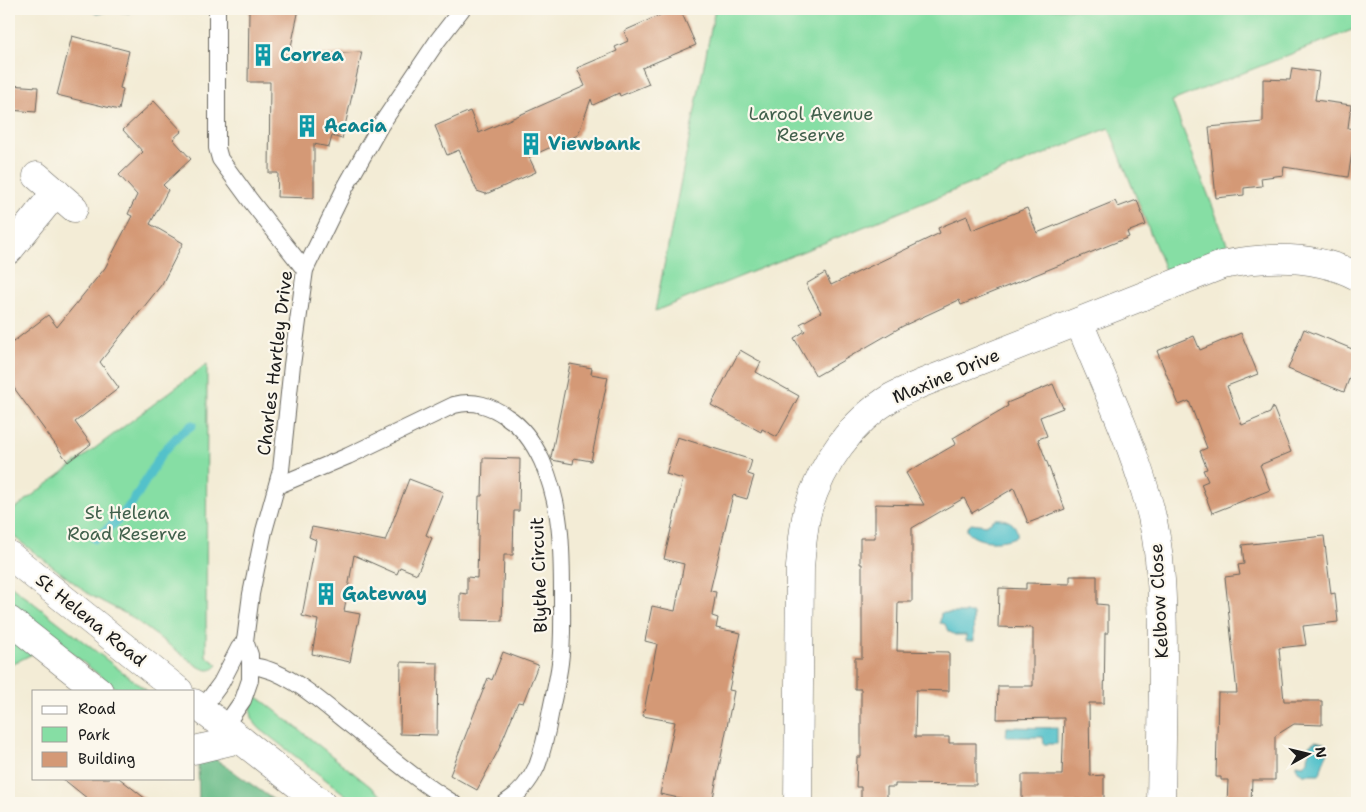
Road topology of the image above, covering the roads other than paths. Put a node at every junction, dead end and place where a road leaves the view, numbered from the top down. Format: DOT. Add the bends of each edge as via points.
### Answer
graph roads {
  1 [pos="217,9"];
  2 [pos="462,9"];
  3 [pos="56,192"];
  4 [pos="9,250"];
  5 [pos="305,270"];
  6 [pos="1357,276"];
  7 [pos="1079,322"];
  8 [pos="277,486"];
  9 [pos="9,555"];
  10 [pos="9,620"];
  11 [pos="246,641"];
  12 [pos="251,666"];
  13 [pos="173,689"];
  14 [pos="98,690"];
  15 [pos="198,706"];
  16 [pos="232,733"];
  17 [pos="195,750"];
  18 [pos="321,803"];
  19 [pos="453,803"];
  20 [pos="505,803"];
  21 [pos="798,803"];
  22 [pos="1161,803"];
  1 -- 5 [label="lane" via="217,140 220,159"];
  2 -- 5 [label="lane, Charles Hartley Drive" via="380,126"];
  3 -- 4 [label="street"];
  5 -- 8 [label="lane, Charles Hartley Drive" via="285,444"];
  6 -- 7 [label="street, Maxine Drive" via="1340,268 1306,261 1250,259 1194,274"];
  7 -- 21 [label="street, Maxine Drive" via="893,397 870,413 830,459 808,510 802,538"];
  7 -- 22 [label="street, Kelbow Close" via="1130,446 1155,534 1163,614"];
  8 -- 11 [label="lane, Charles Hartley Drive" via="257,561"];
  8 -- 20 [label="lane, Blythe Circuit" via="454,405 467,402 496,410 525,432 547,473 555,496 562,548 562,642 547,729 536,768 519,792"];
  9 -- 13 [label="street, St Helena Road"];
  10 -- 14 [label="street"];
  11 -- 12 [label="lane, Charles Hartley Drive"];
  11 -- 15 [label="lane, Charles Hartley Drive" via="238,648 219,687"];
  12 -- 16 [label="lane, Charles Hartley Drive" via="246,693"];
  12 -- 19 [label="lane" via="268,669 298,684"];
  15 -- 16 [label="street"];
  16 -- 17 [label="street"];
  16 -- 18 [label="street"];
}
